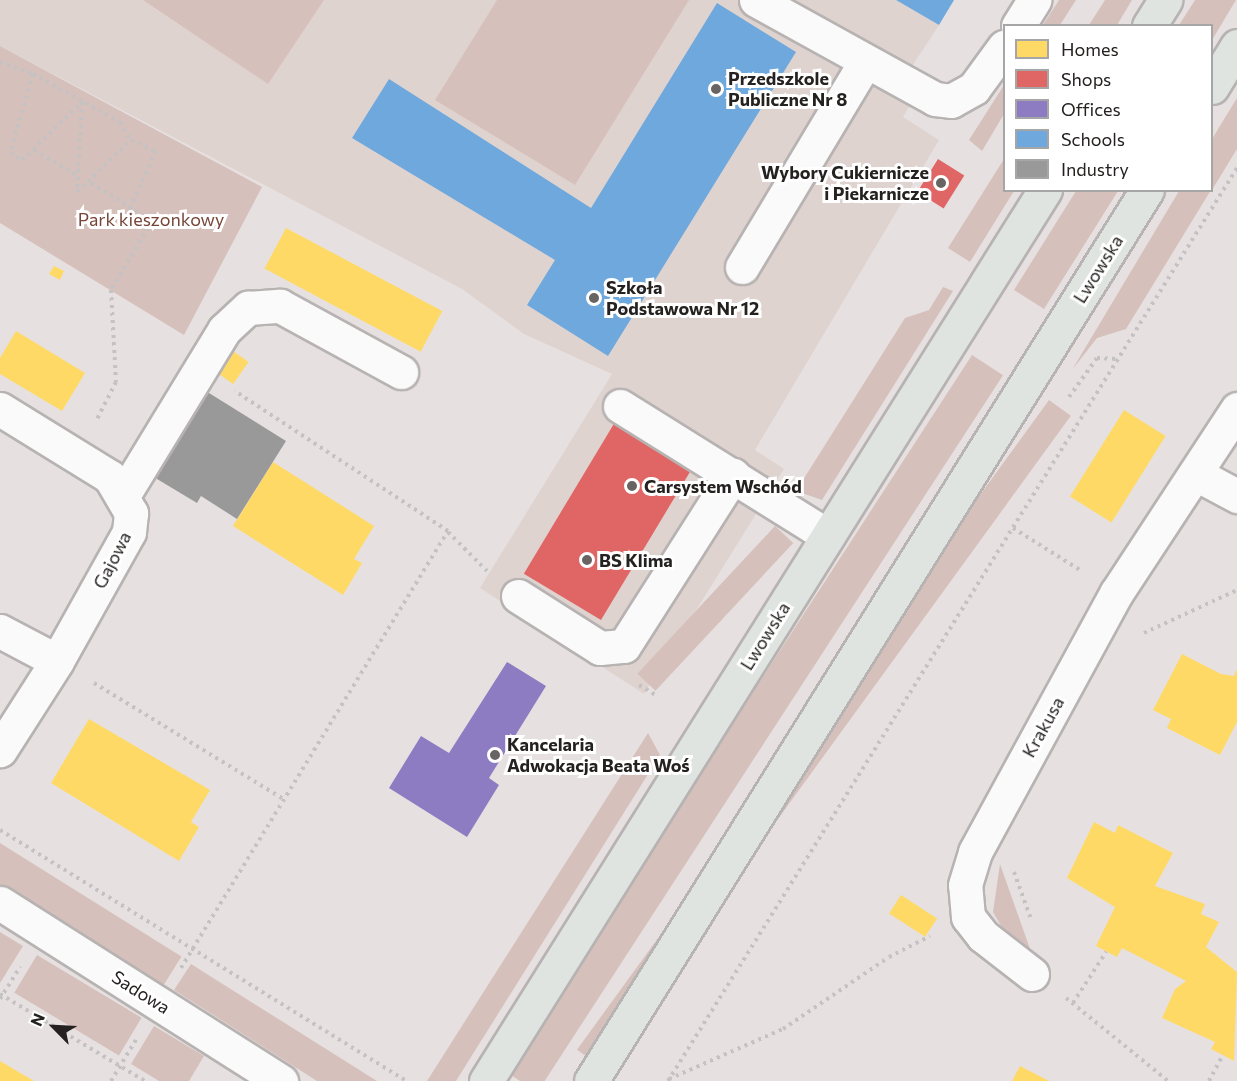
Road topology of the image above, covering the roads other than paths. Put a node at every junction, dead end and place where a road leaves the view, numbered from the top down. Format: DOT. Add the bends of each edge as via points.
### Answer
graph roads {
  1 [pos="756,0"];
  2 [pos="1034,0"];
  3 [pos="1165,0"];
  4 [pos="1019,24"];
  5 [pos="1150,24"];
  6 [pos="1237,46"];
  7 [pos="1003,50"];
  8 [pos="865,62"];
  9 [pos="1213,85"];
  10 [pos="1044,192"];
  11 [pos="1146,192"];
  12 [pos="742,267"];
  13 [pos="401,372"];
  14 [pos="620,406"];
  15 [pos="1237,408"];
  16 [pos="0,409"];
  17 [pos="1196,474"];
  18 [pos="733,475"];
  19 [pos="124,494"];
  20 [pos="1237,496"];
  21 [pos="828,536"];
  22 [pos="518,596"];
  23 [pos="0,631"];
  24 [pos="57,662"];
  25 [pos="0,750"];
  26 [pos="0,903"];
  27 [pos="1032,974"];
  28 [pos="242,1071"];
  29 [pos="281,1081"];
  30 [pos="486,1081"];
  31 [pos="591,1081"];
  1 -- 8 [label="street"];
  2 -- 4 [label="street"];
  3 -- 5 [label="main road"];
  6 -- 9 [label="main road"];
  7 -- 8 [label="street" via="989,73 961,98 951,101 918,92"];
  8 -- 12 [label="street"];
  10 -- 21 [label="main road, Lwowska"];
  11 -- 31 [label="main road, Lwowska"];
  13 -- 19 [label="street" via="267,303 235,316"];
  14 -- 18 [label="street"];
  15 -- 17 [label="street, Krakusa"];
  16 -- 19 [label="street" via="78,457"];
  17 -- 20 [label="street"];
  17 -- 27 [label="street, Krakusa" via="1117,592 975,852 965,885 968,917 983,936"];
  18 -- 21 [label="street"];
  18 -- 22 [label="street" via="624,646 600,648"];
  19 -- 24 [label="street, Gajowa" via="129,532"];
  21 -- 30 [label="main road, Lwowska"];
  23 -- 24 [label="street"];
  24 -- 25 [label="street"];
  26 -- 28 [label="street, Sadowa"];
  28 -- 29 [label="street, Sadowa"];
}
